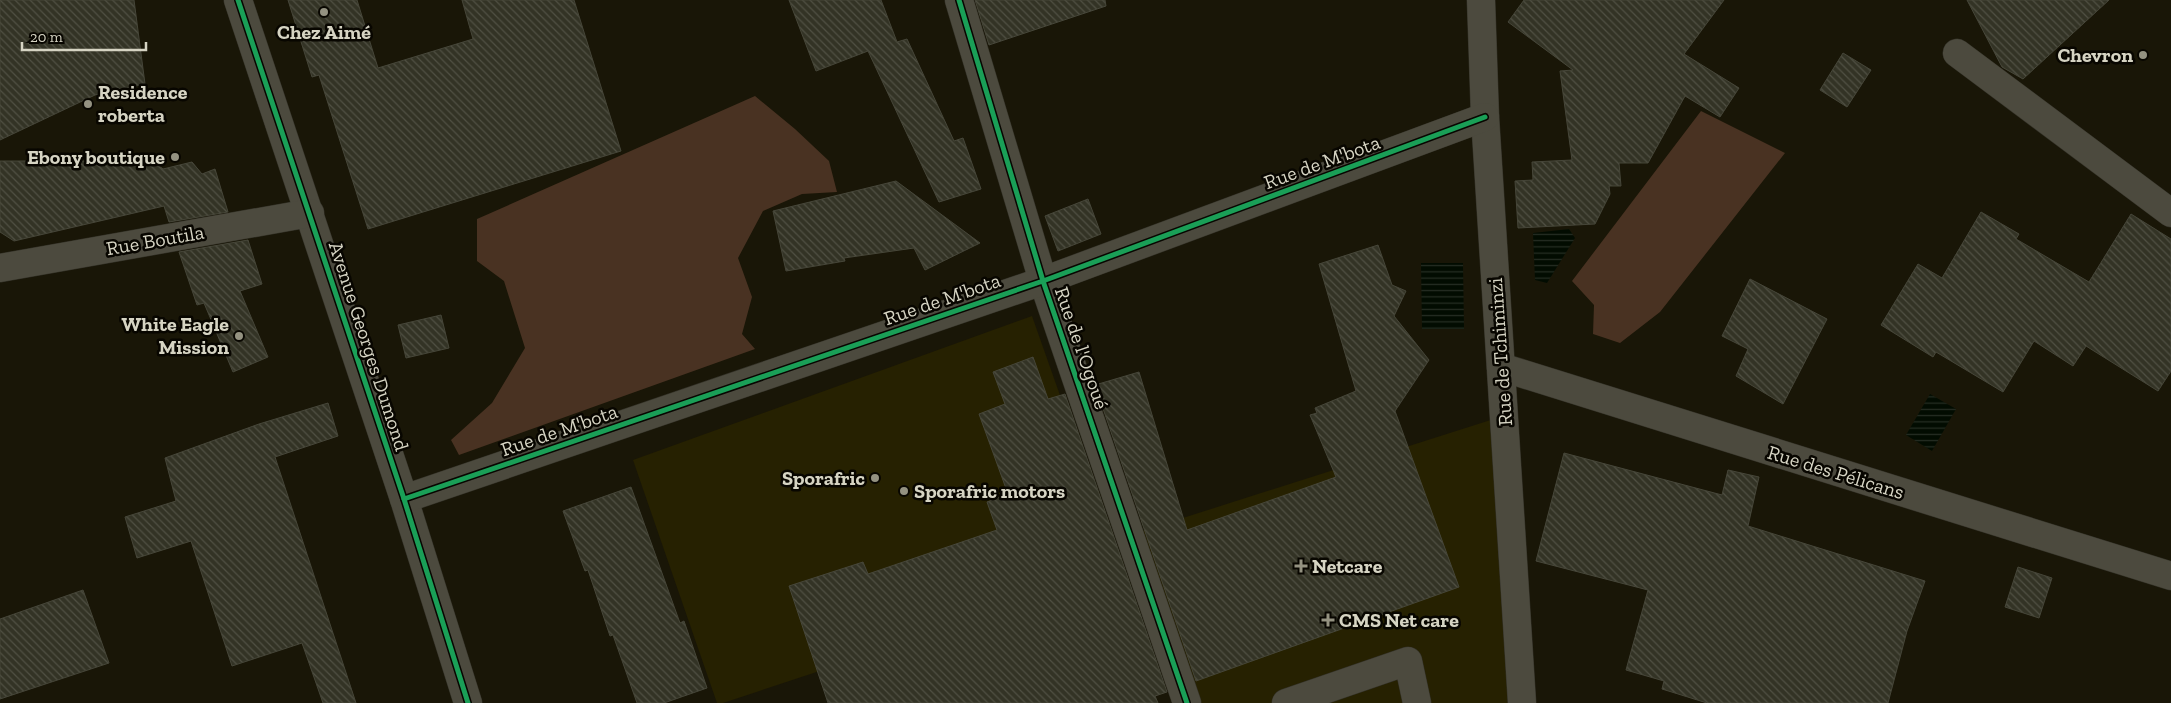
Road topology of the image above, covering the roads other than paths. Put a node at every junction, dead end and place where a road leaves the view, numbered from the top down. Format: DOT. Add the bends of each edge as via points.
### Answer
graph roads {
  1 [pos="238,0"];
  2 [pos="959,0"];
  3 [pos="1481,0"];
  4 [pos="1957,53"];
  5 [pos="1485,118"];
  6 [pos="310,213"];
  7 [pos="2171,213"];
  8 [pos="0,268"];
  9 [pos="1043,281"];
  10 [pos="1501,367"];
  11 [pos="404,499"];
  12 [pos="2171,576"];
  13 [pos="468,703"];
  14 [pos="1187,703"];
  15 [pos="1286,703"];
  16 [pos="1417,703"];
  17 [pos="1522,703"];
  1 -- 6 [label="street, Avenue Georges Dumond"];
  2 -- 9 [label="street, Rue de l'Ogoué"];
  3 -- 5 [label="street, Rue de Tchiminzi"];
  4 -- 7 [label="street"];
  5 -- 9 [label="street, Rue de M'bota"];
  5 -- 10 [label="street, Rue de Tchiminzi"];
  6 -- 8 [label="street, Rue Boutila"];
  6 -- 11 [label="street, Avenue Georges Dumond"];
  9 -- 11 [label="street, Rue de M'bota"];
  9 -- 14 [label="street, Rue de l'Ogoué"];
  10 -- 12 [label="street, Rue des Pélicans"];
  10 -- 17 [label="street, Rue de Tchiminzi"];
  11 -- 13 [label="street, Avenue Georges Dumond"];
  15 -- 16 [label="street" via="1408,660"];
}
